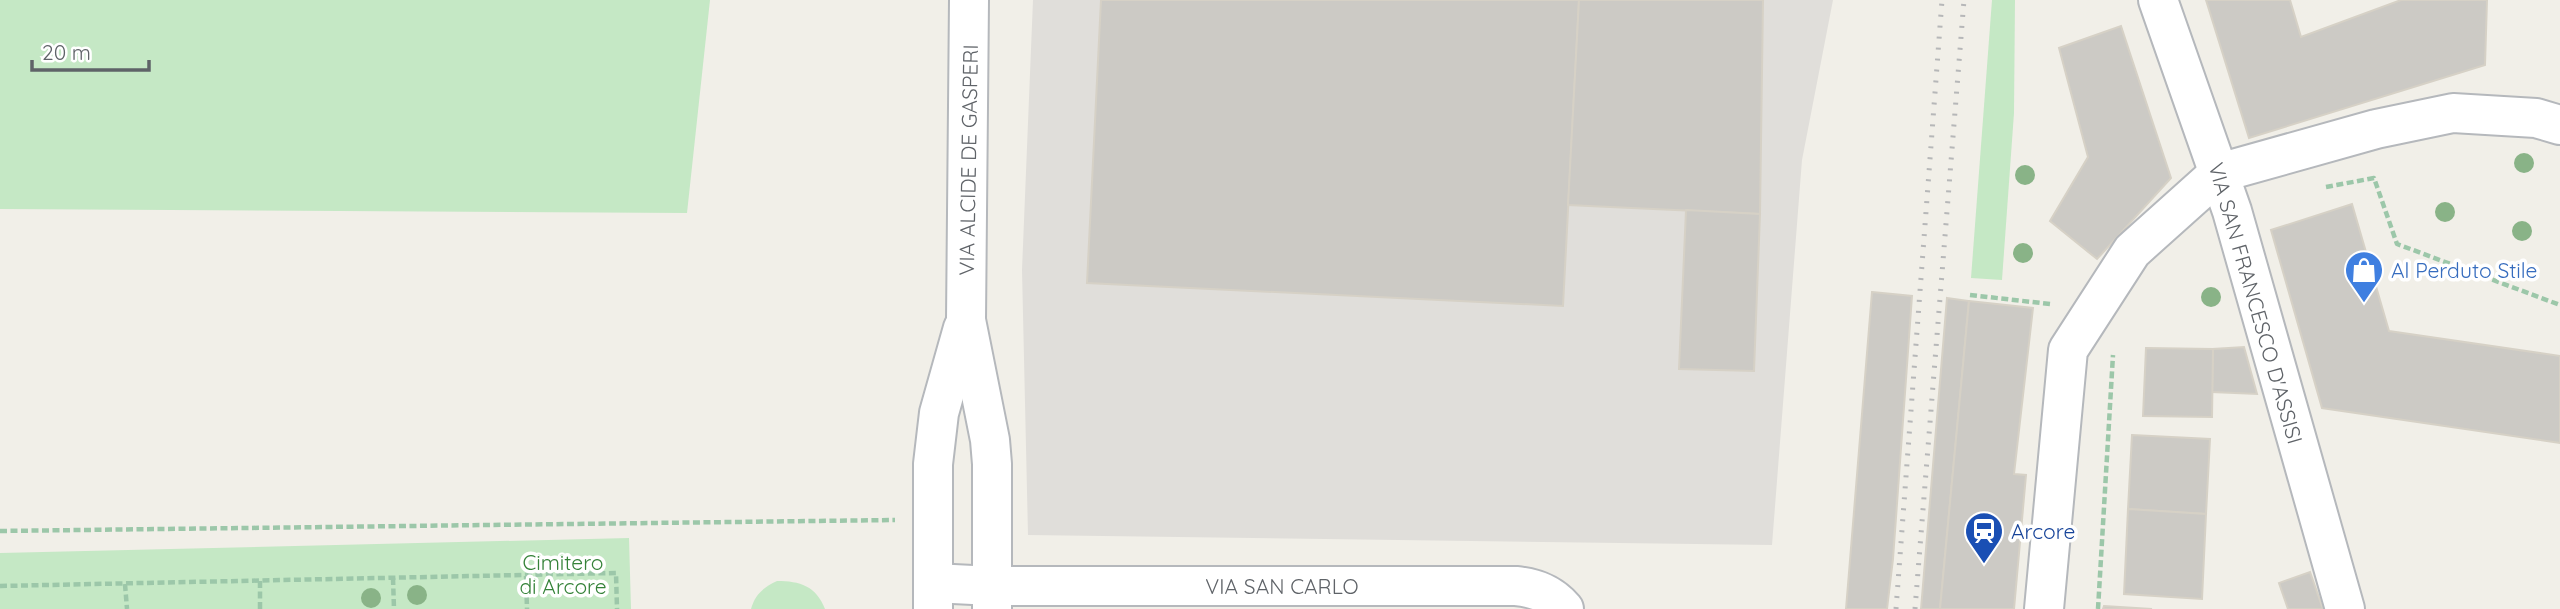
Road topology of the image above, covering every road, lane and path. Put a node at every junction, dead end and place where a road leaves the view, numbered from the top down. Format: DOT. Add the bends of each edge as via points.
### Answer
graph roads {
  1 [pos="969,0"];
  2 [pos="2158,0"];
  3 [pos="2560,125"];
  4 [pos="2219,173"];
  5 [pos="1970,295"];
  6 [pos="2052,304"];
  7 [pos="966,320"];
  8 [pos="931,520"];
  9 [pos="0,531"];
  10 [pos="526,576"];
  11 [pos="393,578"];
  12 [pos="260,581"];
  13 [pos="125,584"];
  14 [pos="0,586"];
  15 [pos="933,596"];
  16 [pos="993,598"];
  17 [pos="127,609"];
  18 [pos="260,609"];
  19 [pos="394,609"];
  20 [pos="527,609"];
  21 [pos="617,609"];
  22 [pos="1564,609"];
  23 [pos="2044,609"];
  24 [pos="2345,609"];
  1 -- 7 [label="street, VIA ALCIDE DE GASPERI"];
  2 -- 4 [label="street, VIA SAN FRANCESCO D'ASSISI"];
  3 -- 4 [label="street" via="2536,118 2454,113 2376,129"];
  4 -- 23 [label="street" via="2132,250 2068,350"];
  4 -- 24 [label="street, VIA SAN FRANCESCO D'ASSISI"];
  5 -- 6 [label="path"];
  7 -- 8 [label="street, VIA ALCIDE DE GASPERI" via="939,413"];
  7 -- 16 [label="street, VIA ALCIDE DE GASPERI" via="990,440"];
  8 -- 9 [label="path"];
  8 -- 15 [label="street, VIA ALCIDE DE GASPERI"];
  10 -- 11 [label="path"];
  10 -- 20 [label="path"];
  10 -- 21 [label="path" via="616,573"];
  11 -- 12 [label="path"];
  11 -- 19 [label="path"];
  12 -- 13 [label="path"];
  12 -- 18 [label="path"];
  13 -- 14 [label="path"];
  13 -- 17 [label="path"];
  15 -- 16 [label="street, VIA SAN CARLO"];
  16 -- 22 [label="street, VIA SAN CARLO" via="1516,586 1547,594"];
}
